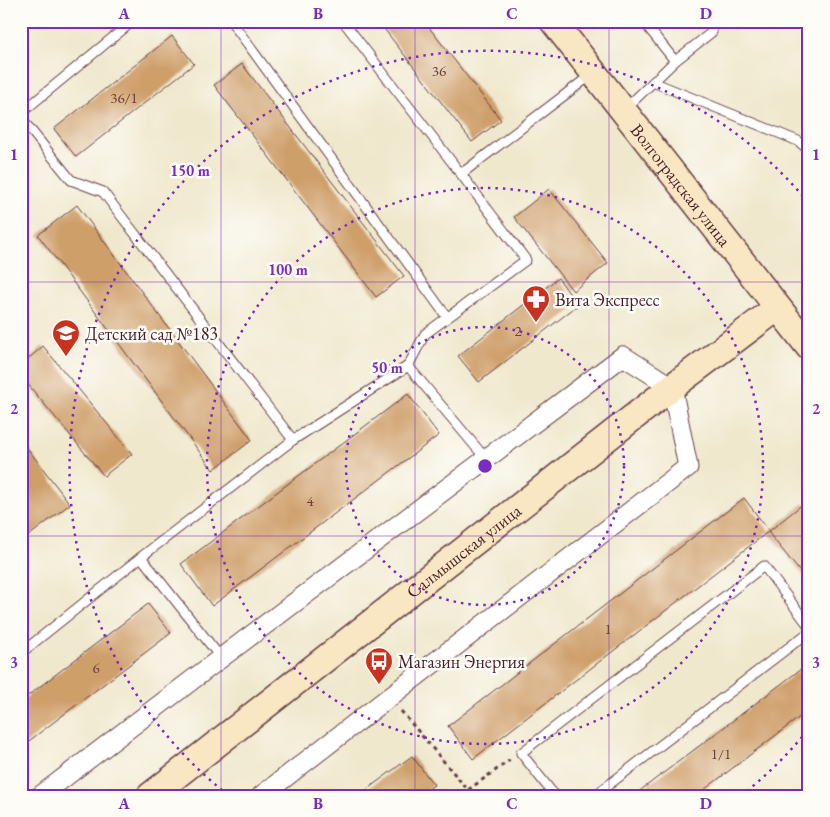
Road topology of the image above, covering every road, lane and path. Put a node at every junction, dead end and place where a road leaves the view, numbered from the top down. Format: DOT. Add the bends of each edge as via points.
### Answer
graph roads {
  1 [pos="133,21"];
  2 [pos="231,21"];
  3 [pos="344,21"];
  4 [pos="553,21"];
  5 [pos="642,21"];
  6 [pos="712,32"];
  7 [pos="675,61"];
  8 [pos="593,73"];
  9 [pos="654,82"];
  10 [pos="623,110"];
  11 [pos="21,112"];
  12 [pos="21,118"];
  13 [pos="809,150"];
  14 [pos="461,174"];
  15 [pos="777,308"];
  16 [pos="447,317"];
  17 [pos="809,348"];
  18 [pos="408,366"];
  19 [pos="672,387"];
  20 [pos="293,440"];
  21 [pos="486,459"];
  22 [pos="141,558"];
  23 [pos="809,626"];
  24 [pos="809,632"];
  25 [pos="21,653"];
  26 [pos="221,658"];
  27 [pos="389,697"];
  28 [pos="521,752"];
  29 [pos="40,796"];
  30 [pos="150,796"];
  31 [pos="261,796"];
  32 [pos="555,796"];
  33 [pos="594,796"];
  1 -- 11 [label="lane"];
  2 -- 16 [label="lane"];
  3 -- 14 [label="lane"];
  4 -- 8 [label="main road, Волгоградская улица"];
  5 -- 7 [label="lane"];
  6 -- 7 [label="lane"];
  7 -- 9 [label="lane"];
  8 -- 10 [label="main road, Волгоградская улица"];
  8 -- 14 [label="lane"];
  9 -- 10 [label="lane"];
  9 -- 13 [label="lane" via="798,141"];
  10 -- 15 [label="main road, Волгоградская улица"];
  12 -- 20 [label="lane" via="71,180 103,192"];
  14 -- 16 [label="lane" via="526,260"];
  15 -- 17 [label="main road, Волгоградская улица"];
  15 -- 19 [label="main road, Салмышская улица"];
  16 -- 18 [label="lane" via="425,334"];
  18 -- 20 [label="lane"];
  18 -- 21 [label="lane"];
  19 -- 21 [label="street" via="623,356"];
  19 -- 27 [label="street" via="688,467"];
  19 -- 30 [label="main road, Салмышская улица"];
  20 -- 22 [label="lane"];
  21 -- 26 [label="street"];
  22 -- 25 [label="lane"];
  22 -- 26 [label="lane"];
  23 -- 28 [label="lane" via="764,566"];
  24 -- 33 [label="lane"];
  26 -- 29 [label="street"];
  27 -- 28 [label="path" via="468,790"];
  27 -- 31 [label="street"];
  28 -- 32 [label="lane"];
}
